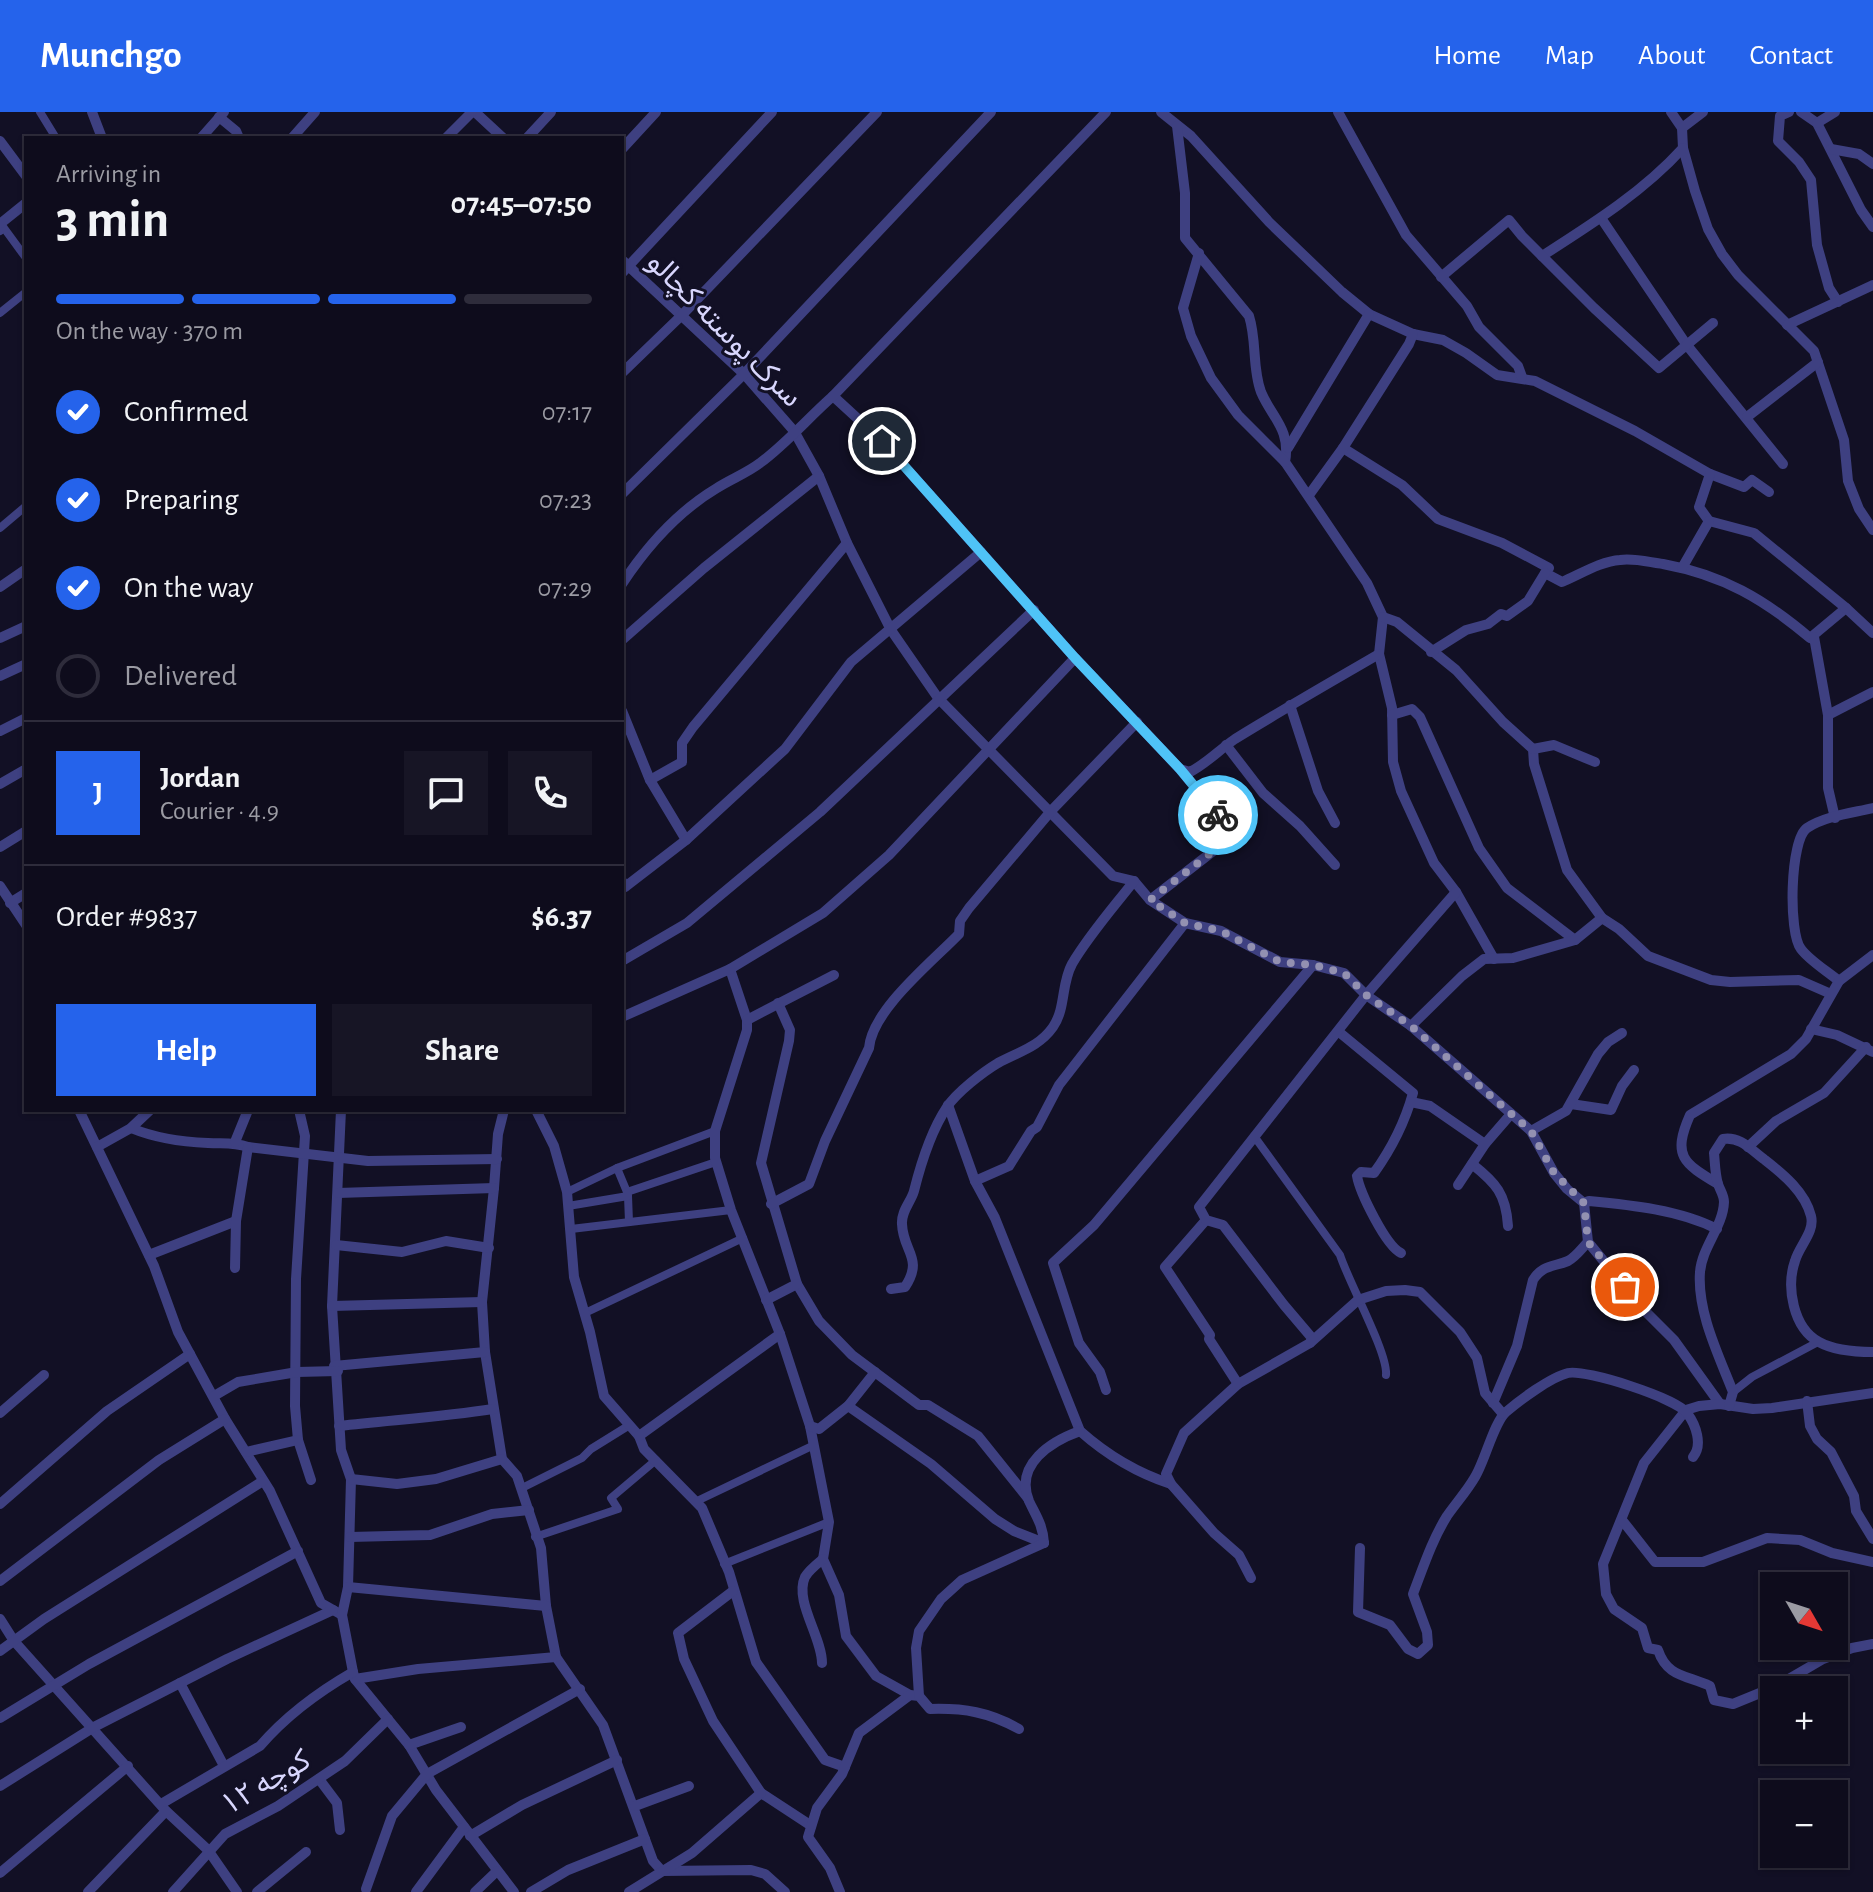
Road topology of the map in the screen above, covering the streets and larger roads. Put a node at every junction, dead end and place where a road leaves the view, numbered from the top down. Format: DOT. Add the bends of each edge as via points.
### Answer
graph roads {
  1 [pos="40,112"];
  2 [pos="92,112"];
  3 [pos="315,112"];
  4 [pos="474,112"];
  5 [pos="551,112"];
  6 [pos="656,112"];
  7 [pos="772,112"];
  8 [pos="877,112"];
  9 [pos="991,112"];
  10 [pos="1106,112"];
  11 [pos="1161,112"];
  12 [pos="1338,112"];
  13 [pos="1671,112"];
  14 [pos="1703,112"];
  15 [pos="1789,112"];
  16 [pos="1801,112"];
  17 [pos="1835,112"];
  18 [pos="222,114"];
  19 [pos="1817,123"];
  20 [pos="1177,126"];
  21 [pos="1682,128"];
  22 [pos="55,136"];
  23 [pos="101,136"];
  24 [pos="203,136"];
  25 [pos="238,136"];
  26 [pos="294,136"];
  27 [pos="448,136"];
  28 [pos="501,136"];
  29 [pos="529,136"];
  30 [pos="0,141"];
  31 [pos="624,147"];
  32 [pos="1683,148"];
  33 [pos="1831,149"];
  34 [pos="1873,164"];
  35 [pos="24,173"];
  36 [pos="24,205"];
  37 [pos="1601,218"];
  38 [pos="1,226"];
  39 [pos="1873,227"];
  40 [pos="1199,253"];
  41 [pos="24,255"];
  42 [pos="1542,256"];
  43 [pos="624,267"];
  44 [pos="1441,277"];
  45 [pos="1873,285"];
  46 [pos="24,294"];
  47 [pos="1838,302"];
  48 [pos="0,313"];
  49 [pos="1369,314"];
  50 [pos="682,315"];
  51 [pos="1713,323"];
  52 [pos="1787,325"];
  53 [pos="1413,334"];
  54 [pos="1686,344"];
  55 [pos="1818,362"];
  56 [pos="624,371"];
  57 [pos="744,374"];
  58 [pos="1522,377"];
  59 [pos="833,396"];
  60 [pos="1747,417"];
  61 [pos="794,431"];
  62 [pos="1288,448"];
  63 [pos="1343,448"];
  64 [pos="1285,462"];
  65 [pos="1783,464"];
  66 [pos="1710,474"];
  67 [pos="819,476"];
  68 [pos="624,492"];
  69 [pos="1769,492"];
  70 [pos="1309,495"];
  71 [pos="24,508"];
  72 [pos="1709,521"];
  73 [pos="0,528"];
  74 [pos="1873,530"];
  75 [pos="847,543"];
  76 [pos="981,552"];
  77 [pos="1682,568"];
  78 [pos="24,570"];
  79 [pos="1545,573"];
  80 [pos="624,580"];
  81 [pos="0,587"];
  82 [pos="1846,608"];
  83 [pos="1034,610"];
  84 [pos="1383,617"];
  85 [pos="24,627"];
  86 [pos="891,630"];
  87 [pos="1873,633"];
  88 [pos="1814,637"];
  89 [pos="0,638"];
  90 [pos="624,638"];
  91 [pos="1431,652"];
  92 [pos="1379,654"];
  93 [pos="1075,658"];
  94 [pos="24,665"];
  95 [pos="0,676"];
  96 [pos="1873,692"];
  97 [pos="938,698"];
  98 [pos="1290,705"];
  99 [pos="1392,715"];
  100 [pos="1828,715"];
  101 [pos="624,716"];
  102 [pos="24,719"];
  103 [pos="1137,722"];
  104 [pos="0,731"];
  105 [pos="1226,745"];
  106 [pos="990,748"];
  107 [pos="1533,749"];
  108 [pos="1595,762"];
  109 [pos="1180,769"];
  110 [pos="24,770"];
  111 [pos="650,780"];
  112 [pos="0,784"];
  113 [pos="1873,808"];
  114 [pos="1051,811"];
  115 [pos="1835,818"];
  116 [pos="1335,823"];
  117 [pos="24,832"];
  118 [pos="686,840"];
  119 [pos="0,847"];
  120 [pos="1335,865"];
  121 [pos="1134,881"];
  122 [pos="624,885"];
  123 [pos="0,886"];
  124 [pos="1456,892"];
  125 [pos="24,894"];
  126 [pos="1150,900"];
  127 [pos="10,903"];
  128 [pos="1602,918"];
  129 [pos="24,922"];
  130 [pos="1185,923"];
  131 [pos="1582,936"];
  132 [pos="1873,955"];
  133 [pos="1494,959"];
  134 [pos="624,960"];
  135 [pos="1313,965"];
  136 [pos="730,969"];
  137 [pos="834,975"];
  138 [pos="1839,981"];
  139 [pos="1831,994"];
  140 [pos="1366,995"];
  141 [pos="778,1003"];
  142 [pos="624,1016"];
  143 [pos="747,1020"];
  144 [pos="1411,1026"];
  145 [pos="1811,1029"];
  146 [pos="1339,1032"];
  147 [pos="1622,1033"];
  148 [pos="1869,1049"];
  149 [pos="1634,1070"];
  150 [pos="1411,1102"];
  151 [pos="1571,1104"];
  152 [pos="948,1105"];
  153 [pos="80,1112"];
  154 [pos="148,1112"];
  155 [pos="247,1112"];
  156 [pos="299,1112"];
  157 [pos="341,1112"];
  158 [pos="504,1112"];
  159 [pos="537,1112"];
  160 [pos="1511,1114"];
  161 [pos="131,1128"];
  162 [pos="715,1131"];
  163 [pos="1531,1131"];
  164 [pos="1254,1136"];
  165 [pos="235,1142"];
  166 [pos="1485,1144"];
  167 [pos="97,1147"];
  168 [pos="248,1147"];
  169 [pos="1748,1147"];
  170 [pos="303,1153"];
  171 [pos="337,1157"];
  172 [pos="497,1159"];
  173 [pos="716,1162"];
  174 [pos="1472,1164"];
  175 [pos="617,1168"];
  176 [pos="975,1181"];
  177 [pos="1718,1184"];
  178 [pos="1458,1185"];
  179 [pos="494,1188"];
  180 [pos="567,1192"];
  181 [pos="338,1193"];
  182 [pos="627,1194"];
  183 [pos="1584,1203"];
  184 [pos="771,1204"];
  185 [pos="568,1206"];
  186 [pos="731,1210"];
  187 [pos="1206,1220"];
  188 [pos="236,1221"];
  189 [pos="629,1222"];
  190 [pos="1508,1226"];
  191 [pos="571,1229"];
  192 [pos="1717,1229"];
  193 [pos="743,1238"];
  194 [pos="1588,1242"];
  195 [pos="336,1245"];
  196 [pos="489,1248"];
  197 [pos="1401,1253"];
  198 [pos="149,1255"];
  199 [pos="235,1268"];
  200 [pos="797,1284"];
  201 [pos="891,1289"];
  202 [pos="766,1300"];
  203 [pos="1358,1300"];
  204 [pos="482,1302"];
  205 [pos="332,1306"];
  206 [pos="585,1313"];
  207 [pos="780,1334"];
  208 [pos="1818,1342"];
  209 [pos="1310,1343"];
  210 [pos="485,1352"];
  211 [pos="1873,1352"];
  212 [pos="190,1354"];
  213 [pos="336,1369"];
  214 [pos="297,1372"];
  215 [pos="875,1372"];
  216 [pos="44,1375"];
  217 [pos="1386,1375"];
  218 [pos="1238,1384"];
  219 [pos="1106,1390"];
  220 [pos="1733,1392"];
  221 [pos="1873,1393"];
  222 [pos="214,1396"];
  223 [pos="1807,1401"];
  224 [pos="1493,1403"];
  225 [pos="1725,1405"];
  226 [pos="848,1406"];
  227 [pos="493,1409"];
  228 [pos="1686,1410"];
  229 [pos="0,1413"];
  230 [pos="1503,1414"];
  231 [pos="225,1419"];
  232 [pos="339,1426"];
  233 [pos="628,1426"];
  234 [pos="810,1426"];
  235 [pos="1080,1431"];
  236 [pos="639,1436"];
  237 [pos="298,1440"];
  238 [pos="812,1446"];
  239 [pos="246,1452"];
  240 [pos="1693,1457"];
  241 [pos="502,1459"];
  242 [pos="656,1460"];
  243 [pos="351,1479"];
  244 [pos="311,1480"];
  245 [pos="263,1481"];
  246 [pos="1171,1484"];
  247 [pos="522,1488"];
  248 [pos="1027,1497"];
  249 [pos="697,1501"];
  250 [pos="0,1504"];
  251 [pos="529,1510"];
  252 [pos="1622,1520"];
  253 [pos="829,1522"];
  254 [pos="350,1537"];
  255 [pos="535,1537"];
  256 [pos="1873,1539"];
  257 [pos="1044,1543"];
  258 [pos="1360,1548"];
  259 [pos="298,1551"];
  260 [pos="823,1559"];
  261 [pos="1873,1562"];
  262 [pos="724,1564"];
  263 [pos="1251,1578"];
  264 [pos="0,1581"];
  265 [pos="348,1587"];
  266 [pos="733,1591"];
  267 [pos="546,1606"];
  268 [pos="337,1612"];
  269 [pos="0,1619"];
  270 [pos="14,1641"];
  271 [pos="1873,1644"];
  272 [pos="0,1651"];
  273 [pos="556,1657"];
  274 [pos="822,1663"];
  275 [pos="354,1675"];
  276 [pos="180,1683"];
  277 [pos="55,1684"];
  278 [pos="580,1689"];
  279 [pos="915,1696"];
  280 [pos="0,1718"];
  281 [pos="388,1719"];
  282 [pos="94,1727"];
  283 [pos="461,1727"];
  284 [pos="1019,1729"];
  285 [pos="409,1745"];
  286 [pos="617,1760"];
  287 [pos="128,1766"];
  288 [pos="224,1766"];
  289 [pos="845,1767"];
  290 [pos="427,1774"];
  291 [pos="319,1779"];
  292 [pos="0,1786"];
  293 [pos="689,1786"];
  294 [pos="761,1793"];
  295 [pos="635,1806"];
  296 [pos="164,1807"];
  297 [pos="810,1825"];
  298 [pos="340,1830"];
  299 [pos="467,1832"];
  300 [pos="645,1839"];
  301 [pos="208,1850"];
  302 [pos="306,1852"];
  303 [pos="497,1871"];
  304 [pos="662,1871"];
  305 [pos="0,1873"];
  306 [pos="366,1889"];
  307 [pos="88,1892"];
  308 [pos="173,1892"];
  309 [pos="237,1892"];
  310 [pos="257,1892"];
  311 [pos="416,1892"];
  312 [pos="475,1892"];
  313 [pos="514,1892"];
  314 [pos="531,1892"];
  315 [pos="629,1892"];
  316 [pos="785,1892"];
  317 [pos="840,1892"];
  1 -- 22 [label="street"];
  2 -- 23 [label="street"];
  3 -- 26 [label="street"];
  4 -- 27 [label="street"];
  4 -- 28 [label="street"];
  5 -- 29 [label="street"];
  6 -- 31 [label="street"];
  7 -- 43 [label="street"];
  8 -- 50 [label="street"];
  9 -- 57 [label="street"];
  10 -- 59 [label="street"];
  11 -- 20 [label="street"];
  12 -- 44 [label="street" via="1406,235"];
  13 -- 21 [label="street"];
  14 -- 21 [label="street"];
  15 -- 47 [label="street" via="1780,116 1778,141 1811,180 1817,245"];
  16 -- 19 [label="street"];
  17 -- 19 [label="street"];
  18 -- 24 [label="street"];
  18 -- 25 [label="street"];
  19 -- 33 [label="street"];
  20 -- 40 [label="street" via="1185,238"];
  20 -- 49 [label="street" via="1279,232"];
  21 -- 32 [label="street"];
  30 -- 35 [label="street"];
  32 -- 37 [label="street"];
  32 -- 52 [label="street" via="1708,229 1722,254"];
  33 -- 34 [label="street" via="1859,154"];
  33 -- 39 [label="street"];
  36 -- 38 [label="street"];
  37 -- 42 [label="street"];
  37 -- 54 [label="street"];
  38 -- 41 [label="street"];
  40 -- 62 [label="street" via="1249,316 1262,394"];
  40 -- 64 [label="street" via="1183,308 1191,336 1211,378 1238,415"];
  42 -- 44 [label="street" via="1509,220"];
  42 -- 54 [label="street" via="1659,368"];
  43 -- 50 [label="street, سرک پوسته کچالو"];
  44 -- 58 [label="street"];
  45 -- 47 [label="street"];
  46 -- 48 [label="street"];
  47 -- 52 [label="street"];
  49 -- 53 [label="street"];
  49 -- 62 [label="street"];
  50 -- 56 [label="street"];
  50 -- 57 [label="street, سرک پوسته کچالو"];
  51 -- 54 [label="street"];
  52 -- 55 [label="street" via="1799,333"];
  53 -- 58 [label="street" via="1443,340 1497,375"];
  53 -- 63 [label="street"];
  54 -- 60 [label="street"];
  55 -- 60 [label="street"];
  55 -- 74 [label="street" via="1844,440 1848,481"];
  57 -- 61 [label="street, سرک پوسته کچالو"];
  57 -- 68 [label="street"];
  58 -- 66 [label="street"];
  59 -- 61 [label="street"];
  59 -- 76 [label="street" via="882,441"];
  60 -- 65 [label="street"];
  61 -- 67 [label="street, سرک پوسته کچالو"];
  61 -- 80 [label="street" via="756,466 677,517 644,550"];
  62 -- 64 [label="street"];
  63 -- 70 [label="street"];
  63 -- 79 [label="street" via="1402,485 1438,519 1502,543 1549,568"];
  64 -- 70 [label="street"];
  66 -- 69 [label="street" via="1744,487 1752,480"];
  66 -- 72 [label="street" via="1699,507"];
  67 -- 75 [label="street, سرک پوسته کچالو"];
  67 -- 90 [label="street"];
  70 -- 84 [label="street"];
  71 -- 73 [label="street"];
  72 -- 77 [label="street"];
  72 -- 82 [label="street" via="1754,533"];
  75 -- 86 [label="street, سرک پوسته کچالو"];
  75 -- 111 [label="street" via="693,727 682,743 682,762"];
  76 -- 83 [label="street"];
  76 -- 86 [label="street"];
  77 -- 79 [label="street" via="1635,559 1616,560 1562,582"];
  77 -- 88 [label="street" via="1733,584"];
  78 -- 81 [label="street"];
  79 -- 91 [label="street" via="1528,601 1507,616 1466,630"];
  82 -- 87 [label="street"];
  82 -- 88 [label="street"];
  83 -- 93 [label="street"];
  83 -- 97 [label="street"];
  84 -- 91 [label="street" via="1397,622"];
  84 -- 92 [label="street"];
  85 -- 89 [label="street"];
  86 -- 97 [label="street, سرک پوسته کچالو"];
  86 -- 118 [label="street" via="851,662 785,749"];
  88 -- 100 [label="street"];
  91 -- 107 [label="street" via="1456,670"];
  92 -- 98 [label="street"];
  92 -- 99 [label="street"];
  93 -- 103 [label="street"];
  93 -- 106 [label="street"];
  94 -- 95 [label="street"];
  96 -- 100 [label="street"];
  97 -- 106 [label="street, سرک پوسته کچالو"];
  97 -- 134 [label="street" via="820,812 687,923"];
  98 -- 105 [label="street"];
  98 -- 116 [label="street" via="1318,791"];
  99 -- 124 [label="street" via="1393,762 1401,791 1434,863"];
  99 -- 131 [label="street" via="1412,709 1420,717 1486,858 1507,888"];
  100 -- 115 [label="street" via="1828,788"];
  101 -- 111 [label="street"];
  102 -- 104 [label="street"];
  103 -- 109 [label="street"];
  103 -- 114 [label="street"];
  105 -- 109 [label="street" via="1190,772"];
  105 -- 120 [label="street" via="1263,793"];
  106 -- 114 [label="street, سرک پوسته کچالو"];
  106 -- 136 [label="street" via="889,855 823,913"];
  107 -- 108 [label="street" via="1554,745"];
  107 -- 128 [label="street" via="1567,870"];
  109 -- 126 [label="street" via="1234,835"];
  110 -- 112 [label="street"];
  111 -- 118 [label="street"];
  113 -- 115 [label="street"];
  114 -- 121 [label="street, سرک پوسته کچالو" via="1113,876"];
  114 -- 184 [label="street" via="969,908 959,934 883,1013 809,1184"];
  115 -- 138 [label="street" via="1799,836 1792,913 1800,948"];
  117 -- 119 [label="street"];
  118 -- 122 [label="street"];
  121 -- 126 [label="street"];
  121 -- 152 [label="street" via="1072,964 1053,1027 1026,1051 979,1076"];
  123 -- 127 [label="street"];
  124 -- 133 [label="street"];
  124 -- 140 [label="street"];
  125 -- 127 [label="street"];
  126 -- 130 [label="street"];
  127 -- 129 [label="street"];
  128 -- 131 [label="street"];
  128 -- 139 [label="street" via="1648,956 1698,977 1730,982 1799,980"];
  130 -- 135 [label="street" via="1221,931 1280,962"];
  130 -- 176 [label="street" via="1059,1085 1009,1166"];
  131 -- 133 [label="street"];
  132 -- 138 [label="street"];
  133 -- 144 [label="street" via="1484,959 1462,976"];
  135 -- 140 [label="street" via="1344,973"];
  135 -- 219 [label="street" via="1094,1225 1053,1263 1079,1343"];
  136 -- 142 [label="street"];
  136 -- 143 [label="street"];
  137 -- 141 [label="street"];
  138 -- 139 [label="street"];
  139 -- 145 [label="street"];
  140 -- 144 [label="street"];
  140 -- 146 [label="street"];
  141 -- 143 [label="street"];
  141 -- 184 [label="street" via="790,1030 761,1163"];
  143 -- 162 [label="street"];
  144 -- 160 [label="street"];
  145 -- 148 [label="street"];
  145 -- 177 [label="street" via="1781,1061 1690,1115 1680,1147 1683,1157 1688,1166"];
  146 -- 150 [label="street" via="1413,1093"];
  146 -- 164 [label="street"];
  147 -- 151 [label="street" via="1598,1054"];
  148 -- 169 [label="street" via="1824,1093 1776,1121"];
  149 -- 151 [label="street" via="1611,1110"];
  150 -- 166 [label="street" via="1430,1106"];
  150 -- 197 [label="street" via="1374,1173 1357,1176 1383,1231"];
  151 -- 163 [label="street"];
  152 -- 176 [label="street"];
  152 -- 201 [label="street" via="905,1207 902,1224 914,1274 905,1287"];
  153 -- 167 [label="street"];
  154 -- 161 [label="street"];
  155 -- 165 [label="street"];
  156 -- 170 [label="street"];
  157 -- 171 [label="street"];
  158 -- 172 [label="street"];
  159 -- 180 [label="street"];
  160 -- 163 [label="street"];
  160 -- 166 [label="street"];
  161 -- 165 [label="street" via="165,1138"];
  161 -- 167 [label="street"];
  162 -- 173 [label="street"];
  162 -- 175 [label="street"];
  163 -- 183 [label="street" via="1554,1173"];
  164 -- 187 [label="street" via="1199,1207"];
  164 -- 203 [label="street" via="1340,1255"];
  165 -- 168 [label="street"];
  166 -- 174 [label="street"];
  167 -- 198 [label="street"];
  168 -- 170 [label="street"];
  168 -- 188 [label="street"];
  169 -- 177 [label="street" via="1730,1138 1717,1145"];
  169 -- 208 [label="street" via="1788,1178 1812,1218 1795,1260 1791,1290 1796,1316"];
  170 -- 171 [label="street"];
  170 -- 214 [label="street"];
  171 -- 172 [label="street"];
  171 -- 181 [label="street"];
  172 -- 179 [label="street"];
  173 -- 182 [label="street"];
  173 -- 186 [label="street"];
  174 -- 178 [label="street"];
  174 -- 190 [label="street" via="1495,1181"];
  175 -- 180 [label="street"];
  175 -- 182 [label="street"];
  176 -- 235 [label="street" via="995,1218"];
  177 -- 192 [label="street" via="1724,1198"];
  179 -- 181 [label="street"];
  179 -- 196 [label="street"];
  180 -- 185 [label="street"];
  181 -- 195 [label="street"];
  182 -- 185 [label="street"];
  182 -- 189 [label="street"];
  183 -- 192 [label="street" via="1639,1206 1693,1217"];
  183 -- 194 [label="street"];
  184 -- 200 [label="street"];
  185 -- 191 [label="street"];
  186 -- 189 [label="street"];
  186 -- 193 [label="street"];
  187 -- 209 [label="street" via="1223,1225 1312,1338"];
  187 -- 218 [label="street" via="1165,1267"];
  188 -- 198 [label="street"];
  188 -- 199 [label="street"];
  189 -- 191 [label="street"];
  191 -- 206 [label="street" via="574,1277"];
  192 -- 220 [label="street" via="1706,1249 1700,1286"];
  193 -- 202 [label="street"];
  193 -- 206 [label="street"];
  194 -- 224 [label="street" via="1571,1260 1538,1271 1517,1346"];
  194 -- 225 [label="street"];
  195 -- 196 [label="street" via="402,1252 446,1241"];
  195 -- 205 [label="street"];
  196 -- 204 [label="street"];
  198 -- 212 [label="street"];
  200 -- 202 [label="street"];
  200 -- 215 [label="street" via="819,1321"];
  202 -- 207 [label="street"];
  203 -- 209 [label="street"];
  203 -- 217 [label="street"];
  203 -- 224 [label="street" via="1386,1291 1420,1292 1460,1332 1477,1358 1485,1393"];
  204 -- 205 [label="street"];
  204 -- 210 [label="street"];
  205 -- 213 [label="street"];
  206 -- 233 [label="street" via="604,1396"];
  207 -- 234 [label="street"];
  207 -- 236 [label="street"];
  208 -- 211 [label="street"];
  208 -- 220 [label="street"];
  209 -- 218 [label="street"];
  210 -- 213 [label="street"];
  210 -- 227 [label="street"];
  212 -- 222 [label="street"];
  212 -- 250 [label="street" via="107,1411"];
  213 -- 214 [label="street"];
  213 -- 232 [label="street"];
  214 -- 222 [label="street" via="238,1382"];
  214 -- 237 [label="street"];
  215 -- 226 [label="street"];
  215 -- 248 [label="street" via="919,1405 928,1405 978,1436"];
  216 -- 229 [label="street"];
  218 -- 246 [label="street" via="1184,1433 1166,1474"];
  220 -- 225 [label="street"];
  221 -- 223 [label="street"];
  222 -- 231 [label="street"];
  223 -- 225 [label="street" via="1753,1409"];
  223 -- 256 [label="street" via="1810,1426 1831,1452"];
  224 -- 230 [label="street"];
  225 -- 228 [label="street"];
  226 -- 234 [label="street" via="819,1429"];
  226 -- 257 [label="street" via="931,1464 995,1519"];
  227 -- 232 [label="street"];
  227 -- 241 [label="street"];
  228 -- 230 [label="street" via="1661,1396 1569,1373"];
  228 -- 240 [label="street" via="1699,1441"];
  228 -- 252 [label="street" via="1644,1463"];
  230 -- 258 [label="street" via="1475,1477 1432,1545 1413,1594 1427,1632 1428,1645 1418,1654 1390,1625 1358,1612"];
  231 -- 239 [label="street"];
  231 -- 264 [label="street" via="159,1460"];
  232 -- 243 [label="street"];
  233 -- 236 [label="street"];
  233 -- 247 [label="street" via="582,1458"];
  234 -- 238 [label="street"];
  235 -- 246 [label="street" via="1107,1454"];
  235 -- 248 [label="street" via="1041,1450 1031,1465"];
  236 -- 242 [label="street"];
  237 -- 239 [label="street"];
  237 -- 244 [label="street"];
  238 -- 249 [label="street"];
  238 -- 253 [label="street"];
  239 -- 245 [label="street"];
  241 -- 243 [label="street" via="436,1479 397,1484"];
  241 -- 247 [label="street"];
  242 -- 249 [label="street"];
  242 -- 255 [label="street" via="611,1498 618,1509"];
  243 -- 254 [label="street"];
  245 -- 259 [label="street"];
  245 -- 270 [label="street"];
  246 -- 263 [label="street" via="1239,1555"];
  247 -- 251 [label="street"];
  248 -- 257 [label="street" via="1044,1528"];
  249 -- 262 [label="street"];
  251 -- 254 [label="street" via="492,1514 430,1535"];
  251 -- 255 [label="street"];
  252 -- 261 [label="street" via="1655,1562 1703,1562 1767,1538 1800,1540"];
  252 -- 271 [label="street" via="1603,1564 1606,1594 1614,1609 1642,1628 1648,1648 1658,1650 1662,1663 1681,1677 1710,1686 1714,1700 1733,1704 1823,1659"];
  253 -- 260 [label="street"];
  253 -- 262 [label="street"];
  254 -- 265 [label="street"];
  255 -- 267 [label="street" via="541,1548"];
  257 -- 279 [label="street" via="962,1580 941,1599 919,1631"];
  259 -- 268 [label="street" via="321,1603"];
  259 -- 277 [label="street"];
  260 -- 274 [label="street" via="806,1575 803,1586"];
  260 -- 279 [label="street" via="839,1595 846,1636 876,1676"];
  262 -- 266 [label="street"];
  265 -- 267 [label="street"];
  265 -- 268 [label="street"];
  266 -- 289 [label="street" via="756,1662 825,1760"];
  266 -- 294 [label="street" via="678,1633 684,1659 713,1721"];
  267 -- 273 [label="street"];
  268 -- 275 [label="street"];
  268 -- 276 [label="street"];
  269 -- 270 [label="street"];
  270 -- 272 [label="street"];
  270 -- 277 [label="street"];
  273 -- 275 [label="street"];
  273 -- 278 [label="street"];
  275 -- 281 [label="street"];
  275 -- 288 [label="street" via="328,1687 260,1746"];
  276 -- 282 [label="street"];
  276 -- 288 [label="street"];
  277 -- 280 [label="street"];
  277 -- 282 [label="street"];
  278 -- 286 [label="street"];
  278 -- 290 [label="street"];
  279 -- 284 [label="street" via="930,1709 963,1708"];
  279 -- 289 [label="street" via="859,1733"];
  281 -- 285 [label="street"];
  281 -- 291 [label="street, کوچه ۱۲"];
  282 -- 287 [label="street"];
  282 -- 292 [label="street"];
  283 -- 285 [label="street"];
  285 -- 290 [label="street"];
  286 -- 295 [label="street"];
  286 -- 299 [label="street"];
  287 -- 296 [label="street"];
  287 -- 305 [label="street"];
  288 -- 296 [label="street"];
  289 -- 297 [label="street"];
  290 -- 299 [label="street"];
  290 -- 306 [label="street" via="392,1816"];
  291 -- 298 [label="street" via="337,1803"];
  291 -- 301 [label="street, کوچه ۱۲" via="225,1834"];
  293 -- 295 [label="street"];
  294 -- 297 [label="street"];
  294 -- 304 [label="street" via="692,1853"];
  295 -- 300 [label="street"];
  296 -- 301 [label="street"];
  296 -- 307 [label="street"];
  297 -- 317 [label="street" via="808,1837"];
  299 -- 303 [label="street"];
  299 -- 311 [label="street"];
  300 -- 304 [label="street"];
  300 -- 314 [label="street" via="568,1870"];
  301 -- 308 [label="street, کوچه ۱۲"];
  301 -- 309 [label="street"];
  302 -- 310 [label="street"];
  303 -- 312 [label="street"];
  303 -- 313 [label="street"];
  304 -- 315 [label="street"];
  304 -- 316 [label="street" via="751,1870 765,1874"];
}
